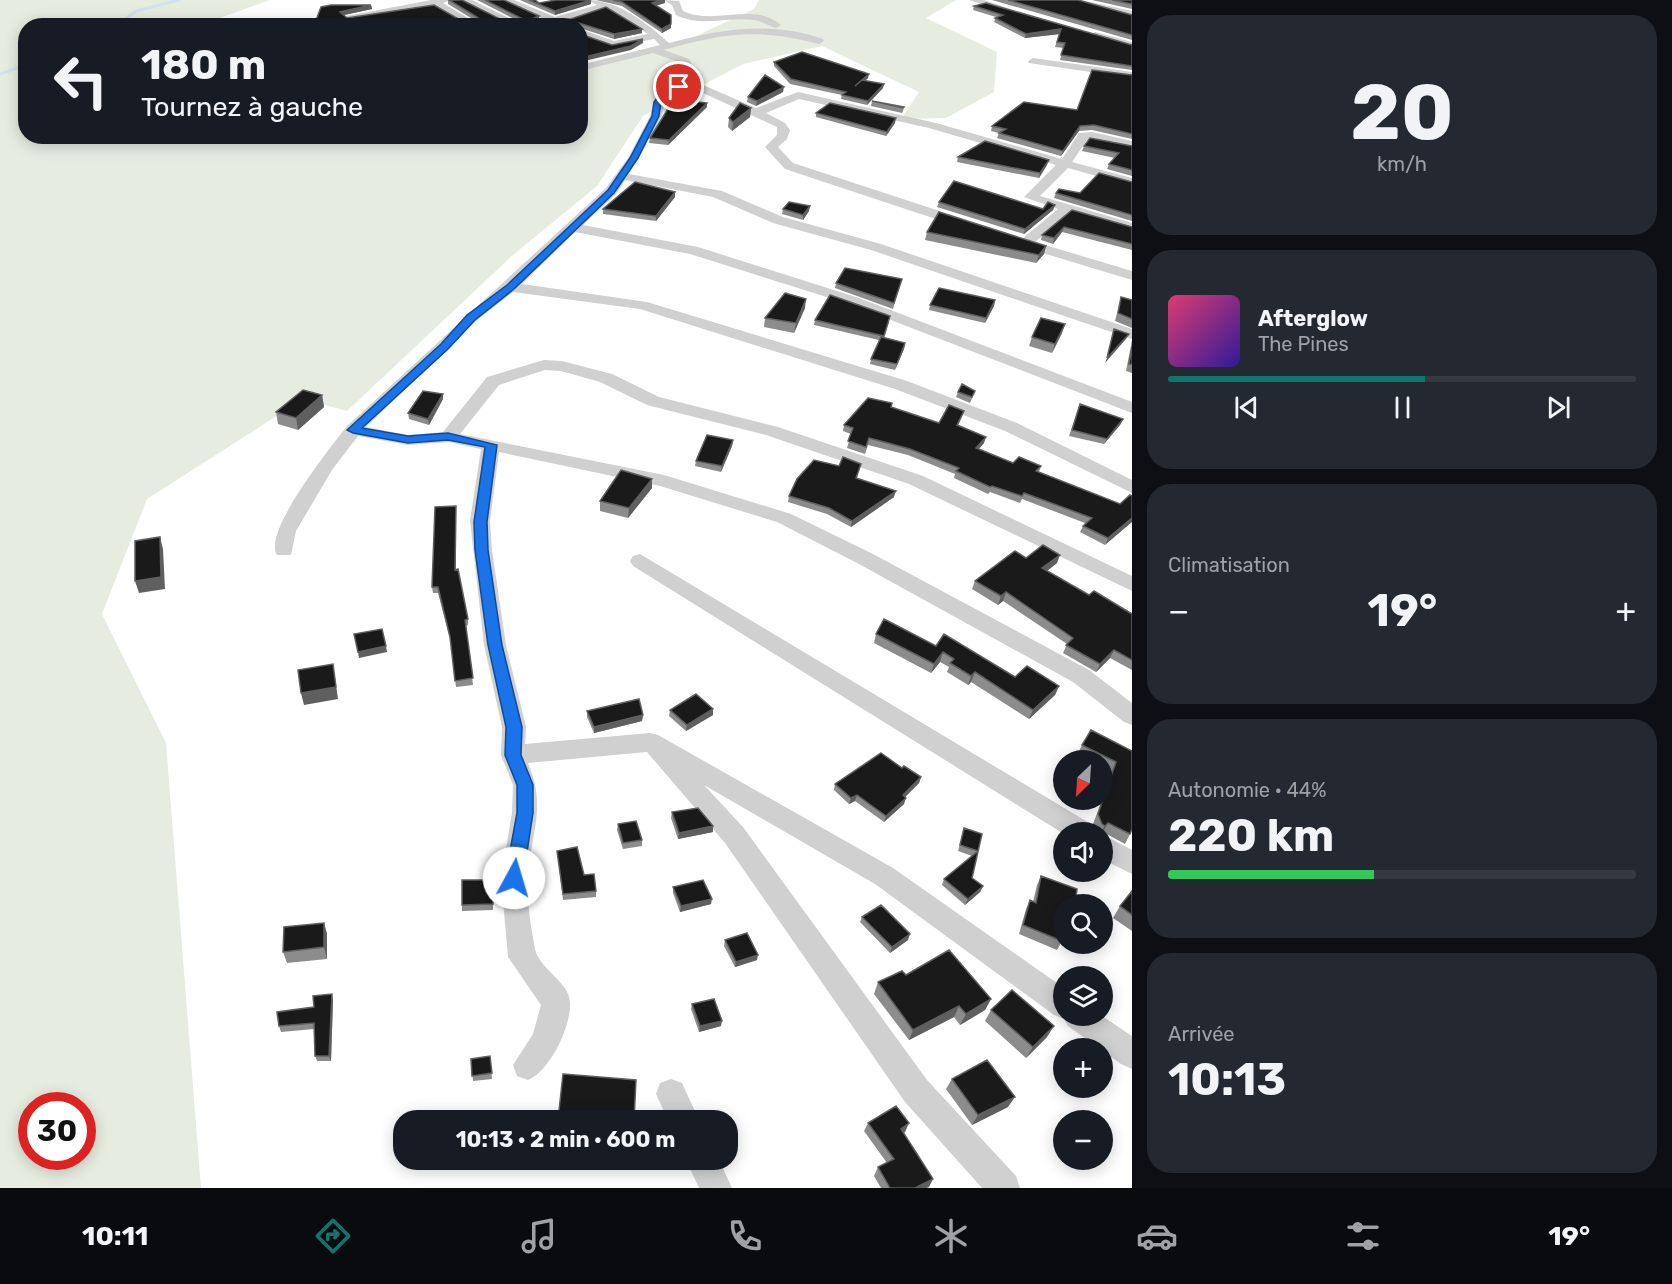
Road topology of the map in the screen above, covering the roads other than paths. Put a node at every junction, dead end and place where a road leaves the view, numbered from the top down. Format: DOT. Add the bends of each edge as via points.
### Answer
graph roads {
  1 [pos="447,0"];
  2 [pos="464,0"];
  3 [pos="506,0"];
  4 [pos="592,0"];
  5 [pos="669,0"];
  6 [pos="974,0"];
  7 [pos="1068,0"];
  8 [pos="434,2"];
  9 [pos="347,4"];
  10 [pos="606,6"];
  11 [pos="375,14"];
  12 [pos="1023,14"];
  13 [pos="1132,14"];
  14 [pos="346,18"];
  15 [pos="358,18"];
  16 [pos="381,18"];
  17 [pos="462,18"];
  18 [pos="503,18"];
  19 [pos="548,18"];
  20 [pos="565,18"];
  21 [pos="781,29"];
  22 [pos="1083,32"];
  23 [pos="588,35"];
  24 [pos="656,36"];
  25 [pos="819,41"];
  26 [pos="1132,45"];
  27 [pos="667,46"];
  28 [pos="654,50"];
  29 [pos="1033,61"];
  30 [pos="588,66"];
  31 [pos="1132,75"];
  32 [pos="689,83"];
  33 [pos="758,112"];
  34 [pos="1132,146"];
  35 [pos="1064,165"];
  36 [pos="622,176"];
  37 [pos="1132,182"];
  38 [pos="1066,209"];
  39 [pos="1132,227"];
  40 [pos="573,228"];
  41 [pos="980,229"];
  42 [pos="1003,236"];
  43 [pos="1025,243"];
  44 [pos="1132,276"];
  45 [pos="510,287"];
  46 [pos="1132,334"];
  47 [pos="1132,408"];
  48 [pos="353,430"];
  49 [pos="448,437"];
  50 [pos="491,445"];
  51 [pos="1132,487"];
  52 [pos="284,550"];
  53 [pos="640,561"];
  54 [pos="1132,584"];
  55 [pos="1132,716"];
  56 [pos="650,742"];
  57 [pos="513,755"];
  58 [pos="1066,822"];
  59 [pos="1113,852"];
  60 [pos="1132,863"];
  61 [pos="1053,997"];
  62 [pos="1092,1026"];
  63 [pos="1132,1054"];
  64 [pos="528,1065"];
  65 [pos="707,1170"];
  66 [pos="716,1188"];
  67 [pos="1004,1188"];
  1 -- 8 [label="street"];
  2 -- 18 [label="street"];
  3 -- 19 [label="street"];
  4 -- 10 [label="street"];
  5 -- 21 [label="street" via="693,20 758,16"];
  6 -- 12 [label="street"];
  7 -- 13 [label="street"];
  8 -- 11 [label="street"];
  8 -- 17 [label="street"];
  9 -- 14 [label="street"];
  10 -- 20 [label="street"];
  10 -- 24 [label="street" via="628,14"];
  11 -- 15 [label="street"];
  11 -- 16 [label="street"];
  21 -- 25 [label="street"];
  21 -- 27 [label="street"];
  22 -- 26 [label="street"];
  23 -- 24 [label="street" via="613,44"];
  24 -- 27 [label="street"];
  27 -- 28 [label="street"];
  28 -- 30 [label="street"];
  28 -- 32 [label="street" via="686,61 684,74"];
  29 -- 31 [label="street"];
  32 -- 33 [label="street"];
  32 -- 36 [label="street" via="658,102 656,116"];
  33 -- 35 [label="street" via="798,95 933,125"];
  33 -- 41 [label="street" via="781,124 783,136 772,149 797,170"];
  34 -- 35 [label="street" via="1086,135"];
  35 -- 37 [label="street"];
  35 -- 38 [label="street" via="1031,197"];
  36 -- 40 [label="street"];
  36 -- 46 [label="street" via="717,194 778,220 908,257"];
  38 -- 39 [label="street"];
  38 -- 43 [label="street"];
  40 -- 45 [label="street"];
  40 -- 47 [label="street" via="693,250 854,301"];
  42 -- 43 [label="street"];
  43 -- 44 [label="street"];
  45 -- 48 [label="street" via="471,318"];
  45 -- 51 [label="street" via="642,305 901,385 1011,427"];
  48 -- 49 [label="street" via="408,440"];
  48 -- 52 [label="street" via="286,531"];
  49 -- 50 [label="street"];
  49 -- 54 [label="street" via="493,381 544,365 562,366 606,378 652,401 772,431 916,480"];
  50 -- 55 [label="street" via="664,481 784,518 1082,676"];
  50 -- 57 [label="street" via="480,522 495,645 514,727"];
  53 -- 58 [label="street"];
  56 -- 57 [label="street"];
  56 -- 61 [label="street" via="884,876"];
  56 -- 67 [label="street" via="734,835 916,1091"];
  57 -- 64 [label="street" via="525,785 525,813 514,878 522,957 556,1002 546,1041"];
  59 -- 60 [label="street"];
  62 -- 63 [label="street"];
  65 -- 66 [label="street"];
}
